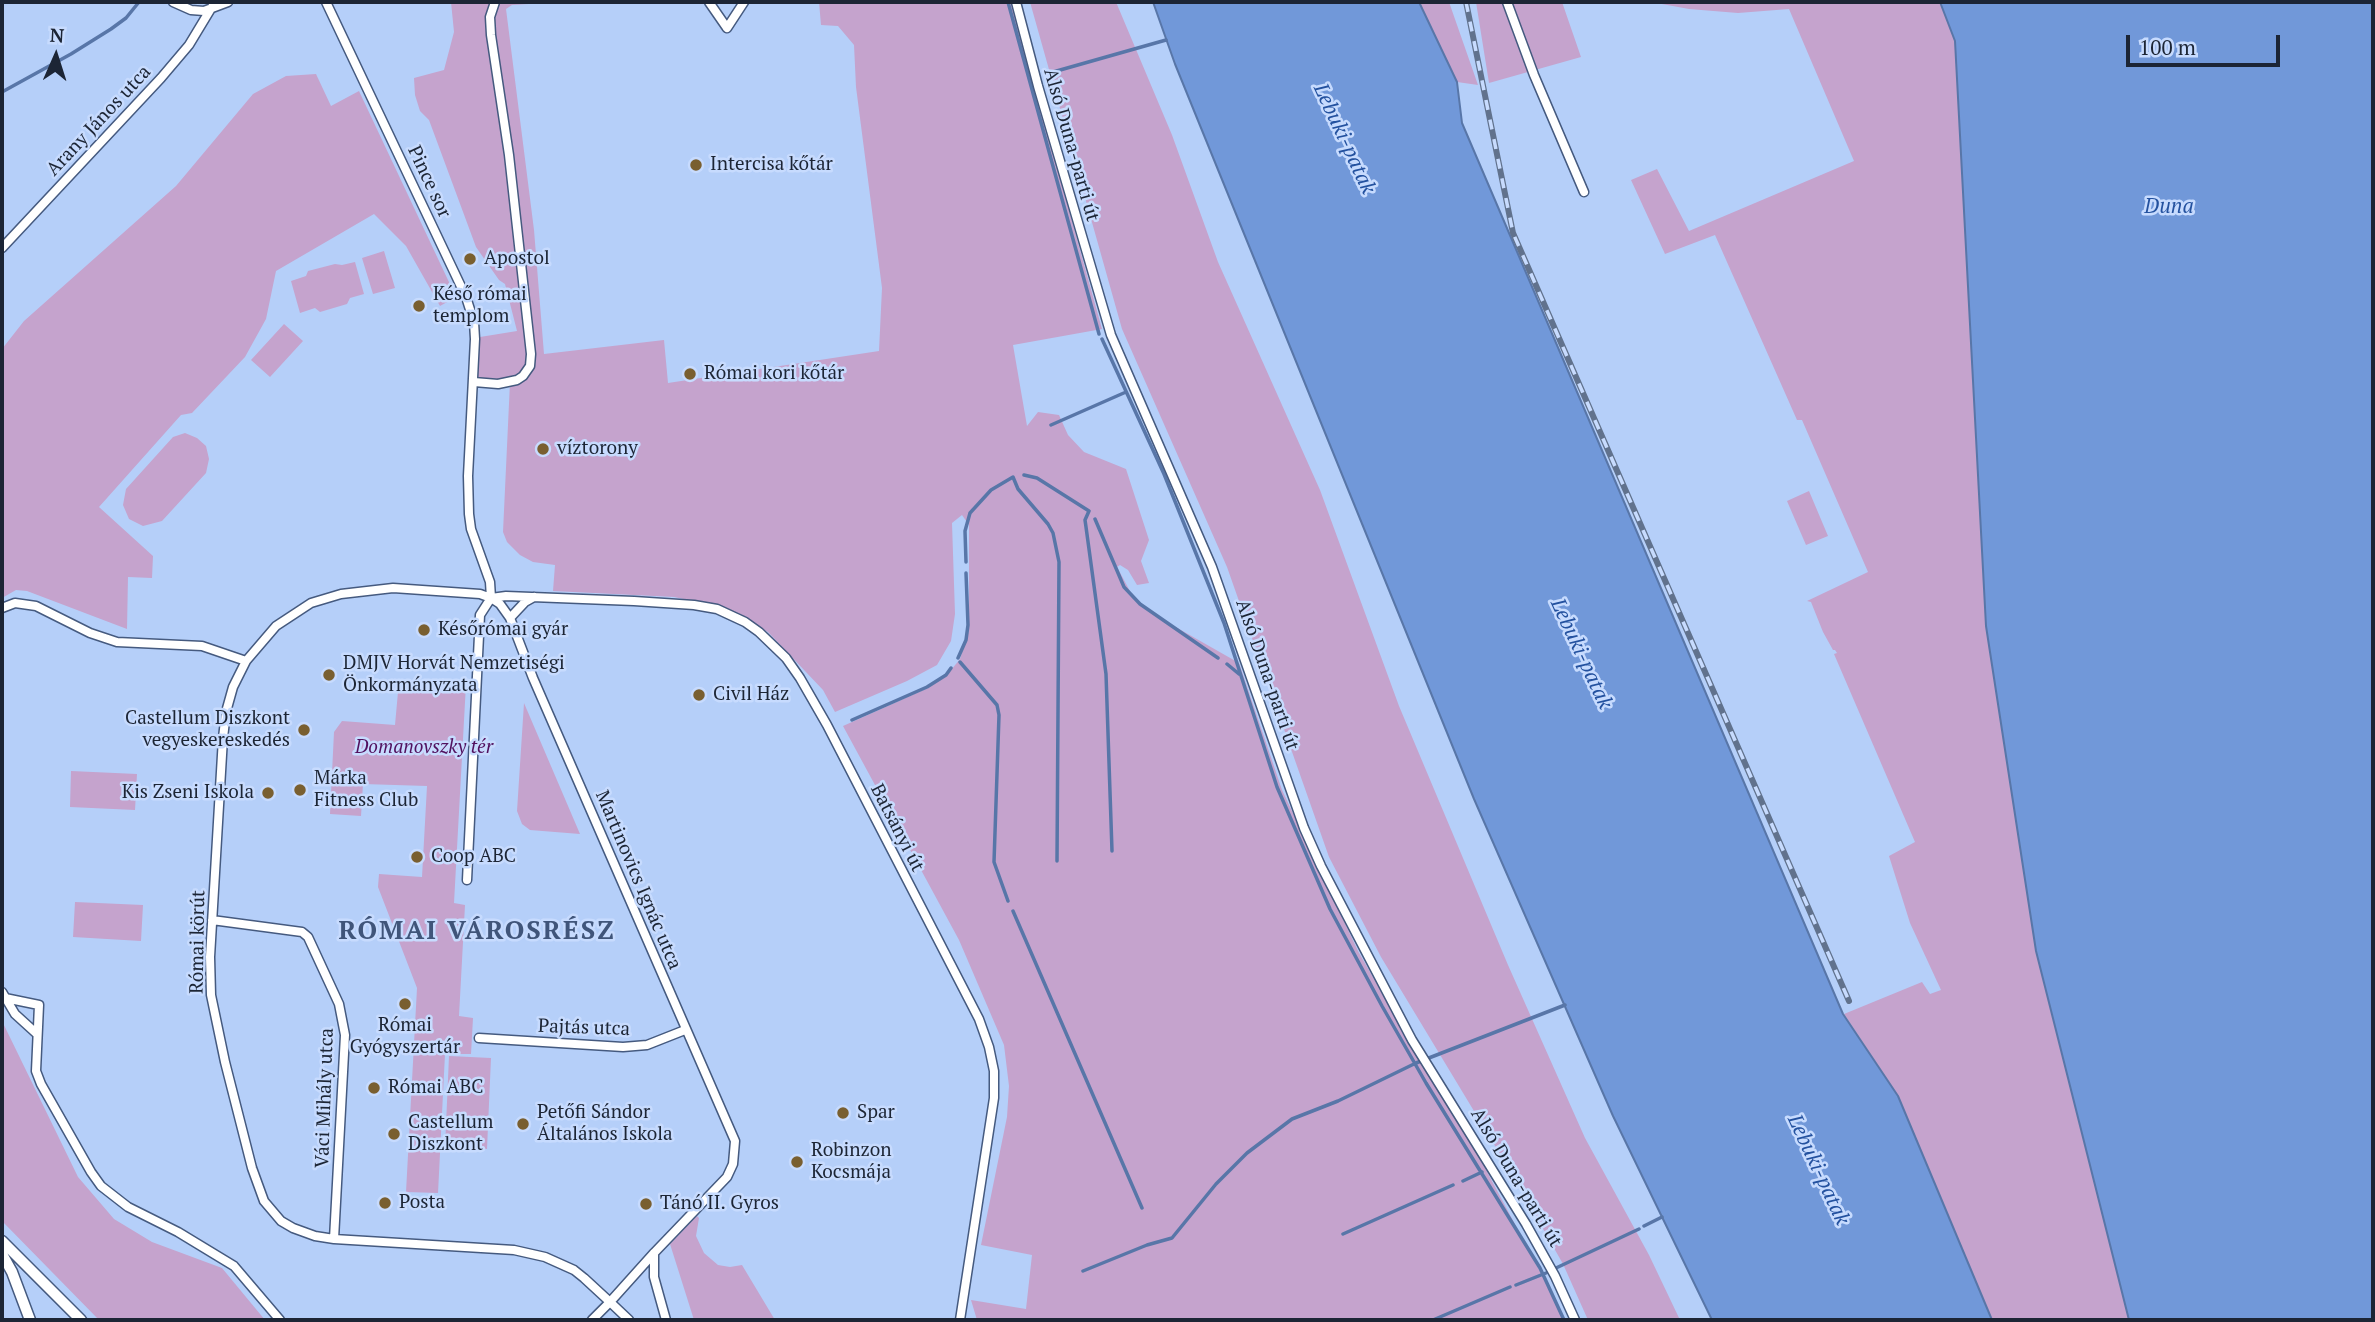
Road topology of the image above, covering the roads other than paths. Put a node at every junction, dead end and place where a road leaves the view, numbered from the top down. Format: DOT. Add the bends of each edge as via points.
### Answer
graph roads {
  1 [pos="173,2"];
  2 [pos="228,2"];
  3 [pos="326,2"];
  4 [pos="495,2"];
  5 [pos="709,2"];
  6 [pos="744,2"];
  7 [pos="1016,2"];
  8 [pos="1507,2"];
  9 [pos="213,6"];
  10 [pos="1584,192"];
  11 [pos="2,248"];
  12 [pos="474,382"];
  13 [pos="534,597"];
  14 [pos="491,598"];
  15 [pos="2,607"];
  16 [pos="510,618"];
  17 [pos="246,661"];
  18 [pos="467,880"];
  19 [pos="212,920"];
  20 [pos="3,995"];
  21 [pos="685,1030"];
  22 [pos="37,1034"];
  23 [pos="478,1038"];
  24 [pos="334,1239"];
  25 [pos="2,1241"];
  26 [pos="2,1254"];
  27 [pos="654,1254"];
  28 [pos="610,1302"];
  29 [pos="30,1320"];
  30 [pos="81,1320"];
  31 [pos="280,1320"];
  32 [pos="592,1320"];
  33 [pos="629,1320"];
  34 [pos="666,1320"];
  35 [pos="960,1320"];
  36 [pos="1575,1320"];
  1 -- 9 [label="street" via="191,10"];
  2 -- 9 [label="street"];
  3 -- 12 [label="street, Pince sor" via="466,297 475,331"];
  4 -- 12 [label="street" via="491,35 531,354 530,366 517,380"];
  5 -- 6 [label="street" via="727,28"];
  7 -- 36 [label="street, Alsó Duna-parti út" via="1111,335 1216,578 1304,828 1424,1060 1526,1224"];
  8 -- 10 [label="street"];
  9 -- 11 [label="street, Arany János utca" via="161,78"];
  12 -- 14 [label="street" via="469,514"];
  13 -- 14 [label="street, Batsányi út"];
  13 -- 16 [label="street"];
  13 -- 35 [label="street, Batsányi út" via="670,603 717,610 759,632 800,678 979,1018 989,1047 994,1098"];
  14 -- 16 [label="street, Martinovics Ignác utca"];
  14 -- 17 [label="street, Római körút" via="393,588 341,594 293,614 276,626"];
  14 -- 18 [label="street" via="480,614"];
  15 -- 17 [label="street" via="15,603 36,606 117,642 202,646"];
  16 -- 21 [label="street, Martinovics Ignác utca"];
  17 -- 19 [label="street, Római körút" via="233,687 222,738"];
  19 -- 24 [label="street, Római körút" via="211,995 259,1189 281,1221 304,1233"];
  19 -- 24 [label="street, Váci Mihály utca" via="302,932 339,1004 345,1035"];
  20 -- 22 [label="street"];
  20 -- 22 [label="street" via="39,1005"];
  21 -- 23 [label="street, Pajtás utca" via="648,1045 623,1047"];
  21 -- 27 [label="street, Martinovics Ignác utca" via="732,1133 735,1154 727,1177"];
  22 -- 31 [label="street" via="36,1071 41,1084 102,1186 128,1207 234,1266"];
  24 -- 28 [label="street, Római körút" via="532,1253 574,1270"];
  25 -- 30 [label="street"];
  26 -- 29 [label="street"];
  27 -- 28 [label="street"];
  27 -- 34 [label="street" via="654,1278"];
  28 -- 32 [label="street"];
  28 -- 33 [label="street, Római körút"];
}
